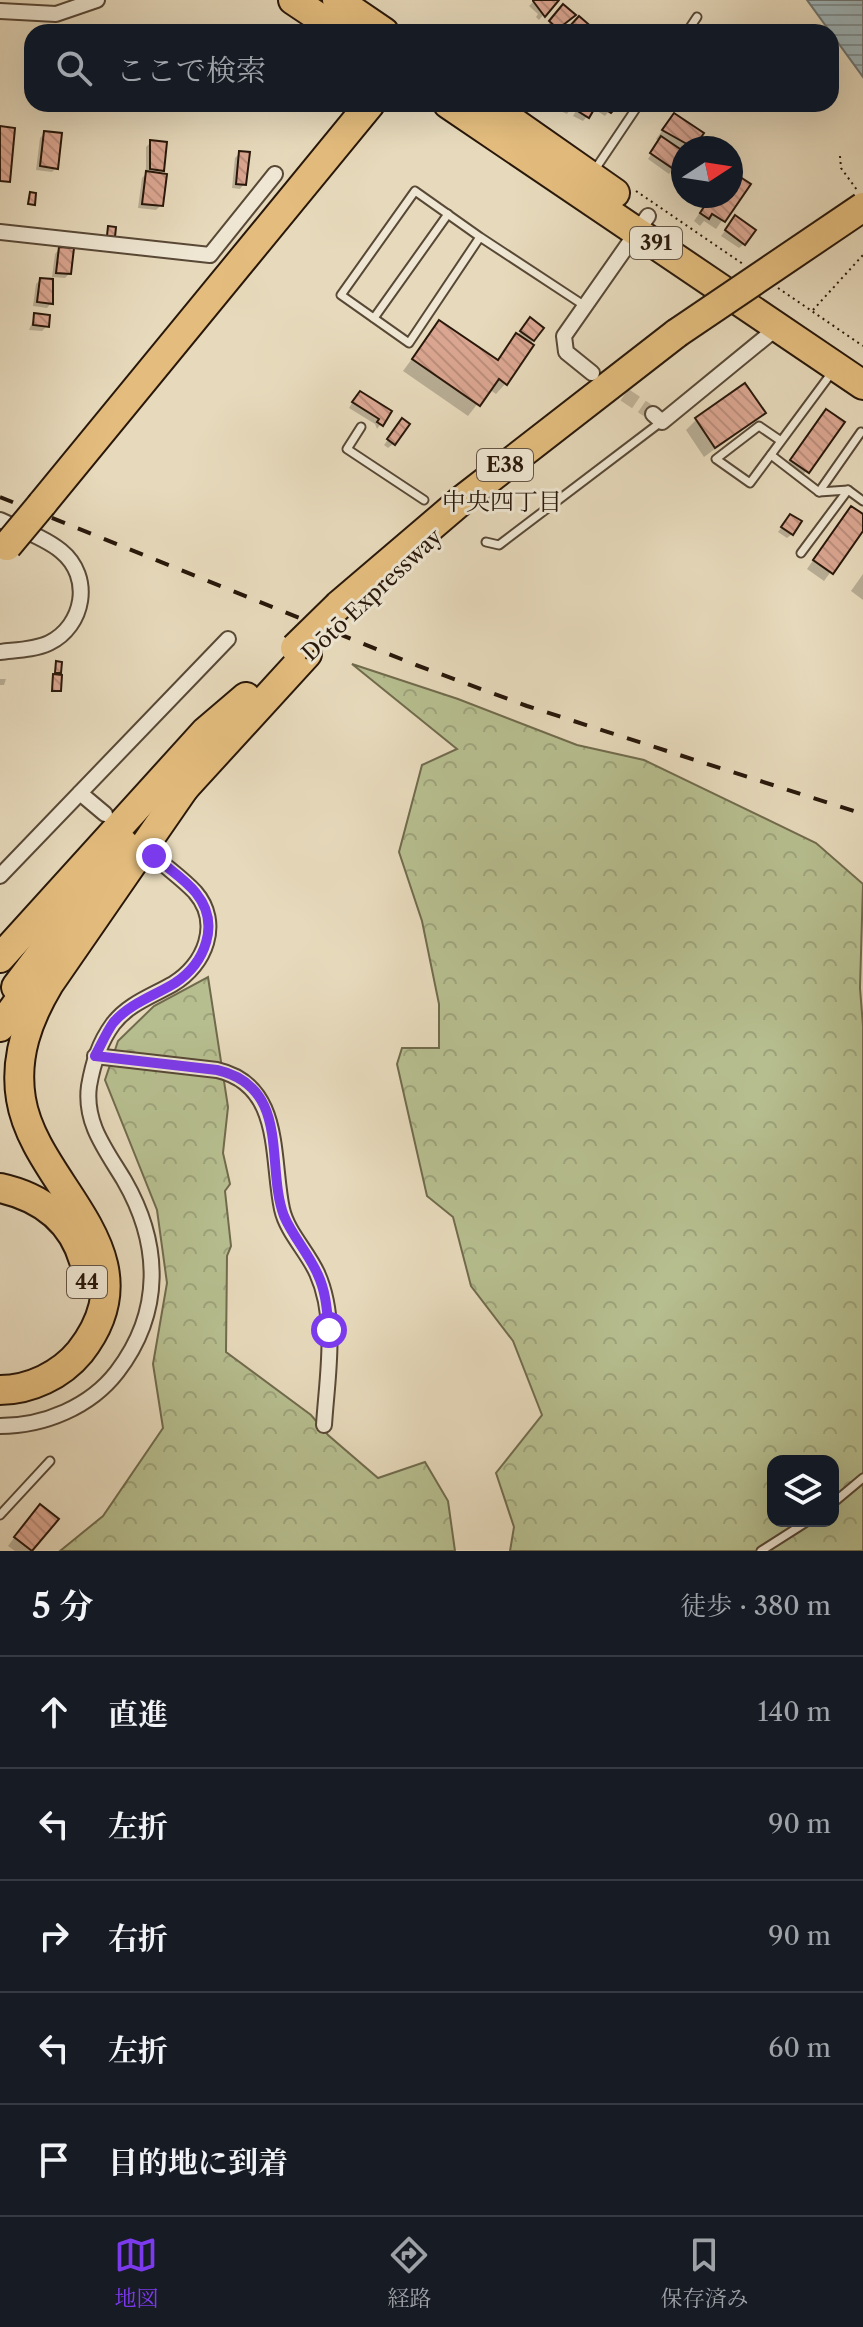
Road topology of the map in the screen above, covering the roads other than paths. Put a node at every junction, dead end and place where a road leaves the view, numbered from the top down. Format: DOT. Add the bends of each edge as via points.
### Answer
graph roads {
  1 [pos="97,0"];
  2 [pos="293,0"];
  3 [pos="337,0"];
  4 [pos="0,11"];
  5 [pos="697,17"];
  6 [pos="329,24"];
  7 [pos="372,24"];
  8 [pos="692,24"];
  9 [pos="352,112"];
  10 [pos="363,112"];
  11 [pos="462,112"];
  12 [pos="499,112"];
  13 [pos="634,112"];
  14 [pos="598,165"];
  15 [pos="275,174"];
  16 [pos="863,207"];
  17 [pos="641,212"];
  18 [pos="448,214"];
  19 [pos="863,218"];
  20 [pos="0,232"];
  21 [pos="480,237"];
  22 [pos="585,306"];
  23 [pos="374,318"];
  24 [pos="778,327"];
  25 [pos="680,336"];
  26 [pos="847,363"];
  27 [pos="592,373"];
  28 [pos="863,385"];
  29 [pos="657,418"];
  30 [pos="361,427"];
  31 [pos="861,432"];
  32 [pos="781,441"];
  33 [pos="771,455"];
  34 [pos="848,490"];
  35 [pos="819,492"];
  36 [pos="424,500"];
  37 [pos="863,501"];
  38 [pos="38,502"];
  39 [pos="2,540"];
  40 [pos="486,542"];
  41 [pos="801,553"];
  42 [pos="228,639"];
  43 [pos="301,651"];
  44 [pos="0,652"];
  45 [pos="256,688"];
  46 [pos="190,780"];
  47 [pos="80,793"];
  48 [pos="105,814"];
  49 [pos="154,856"];
  50 [pos="0,876"];
  51 [pos="0,958"];
  52 [pos="0,1008"];
  53 [pos="0,1027"];
  54 [pos="95,1056"];
  55 [pos="0,1188"];
  56 [pos="0,1374"];
  57 [pos="0,1390"];
  58 [pos="324,1425"];
  59 [pos="0,1426"];
  60 [pos="50,1461"];
  61 [pos="863,1478"];
  62 [pos="839,1498"];
  63 [pos="0,1515"];
  64 [pos="799,1527"];
  65 [pos="761,1551"];
  1 -- 4 [label="street" via="56,14"];
  2 -- 6 [label="highway"];
  3 -- 7 [label="highway"];
  5 -- 8 [label="lane"];
  9 -- 38 [label="highway"];
  10 -- 38 [label="highway"];
  11 -- 17 [label="highway, 391"];
  12 -- 17 [label="highway, 391"];
  13 -- 14 [label="lane"];
  15 -- 20 [label="street" via="210,255"];
  16 -- 25 [label="highway, Dōtō Expressway / E38, bridge"];
  17 -- 22 [label="street"];
  17 -- 24 [label="highway, 391"];
  17 -- 26 [label="highway, 391"];
  18 -- 21 [label="lane"];
  18 -- 23 [label="lane"];
  18 -- 23 [label="lane" via="415,191 341,295"];
  19 -- 25 [label="highway, Dōtō Expressway / E38"];
  21 -- 22 [label="lane"];
  21 -- 23 [label="lane" via="409,343"];
  22 -- 27 [label="street" via="564,336 566,352"];
  24 -- 26 [label="highway, 391"];
  24 -- 29 [label="street"];
  25 -- 43 [label="highway, Dōtō Expressway / E38, bridge" via="462,500"];
  26 -- 28 [label="highway, 391"];
  26 -- 32 [label="lane"];
  29 -- 40 [label="lane" via="499,545"];
  30 -- 36 [label="lane" via="347,449"];
  31 -- 35 [label="lane"];
  32 -- 33 [label="lane"];
  32 -- 33 [label="lane" via="759,426 716,459 750,483"];
  33 -- 35 [label="lane"];
  34 -- 35 [label="lane"];
  34 -- 37 [label="lane"];
  34 -- 41 [label="lane"];
  38 -- 39 [label="highway"];
  39 -- 44 [label="street" via="59,549 80,584 81,603 75,621 52,642"];
  42 -- 47 [label="street"];
  43 -- 45 [label="highway, Dōtō Expressway / E38"];
  43 -- 46 [label="highway, Dōtō Expressway / E38"];
  45 -- 51 [label="highway" via="205,732"];
  45 -- 52 [label="highway, Dōtō Expressway / E38" via="124,843"];
  46 -- 53 [label="highway, Dōtō Expressway / E38" via="79,917"];
  46 -- 57 [label="highway" via="49,984 20,1051 21,1102 30,1131 85,1217 101,1258 104,1297 99,1319 76,1356 44,1380"];
  47 -- 48 [label="street"];
  47 -- 50 [label="street"];
  49 -- 54 [label="street" via="196,893 207,914 207,944 197,966 113,1023"];
  54 -- 58 [label="street" via="217,1070 233,1074 252,1089 272,1124 283,1212 319,1275 325,1298 329,1330"];
  54 -- 59 [label="street" via="91,1116 97,1140 140,1210 150,1246 149,1316 133,1352 110,1381 80,1404 49,1419"];
  55 -- 56 [label="highway, 44" via="54,1211 81,1249 87,1271 80,1320 69,1338 37,1363"];
  60 -- 63 [label="lane"];
  61 -- 62 [label="lane"];
  64 -- 65 [label="lane"];
}
